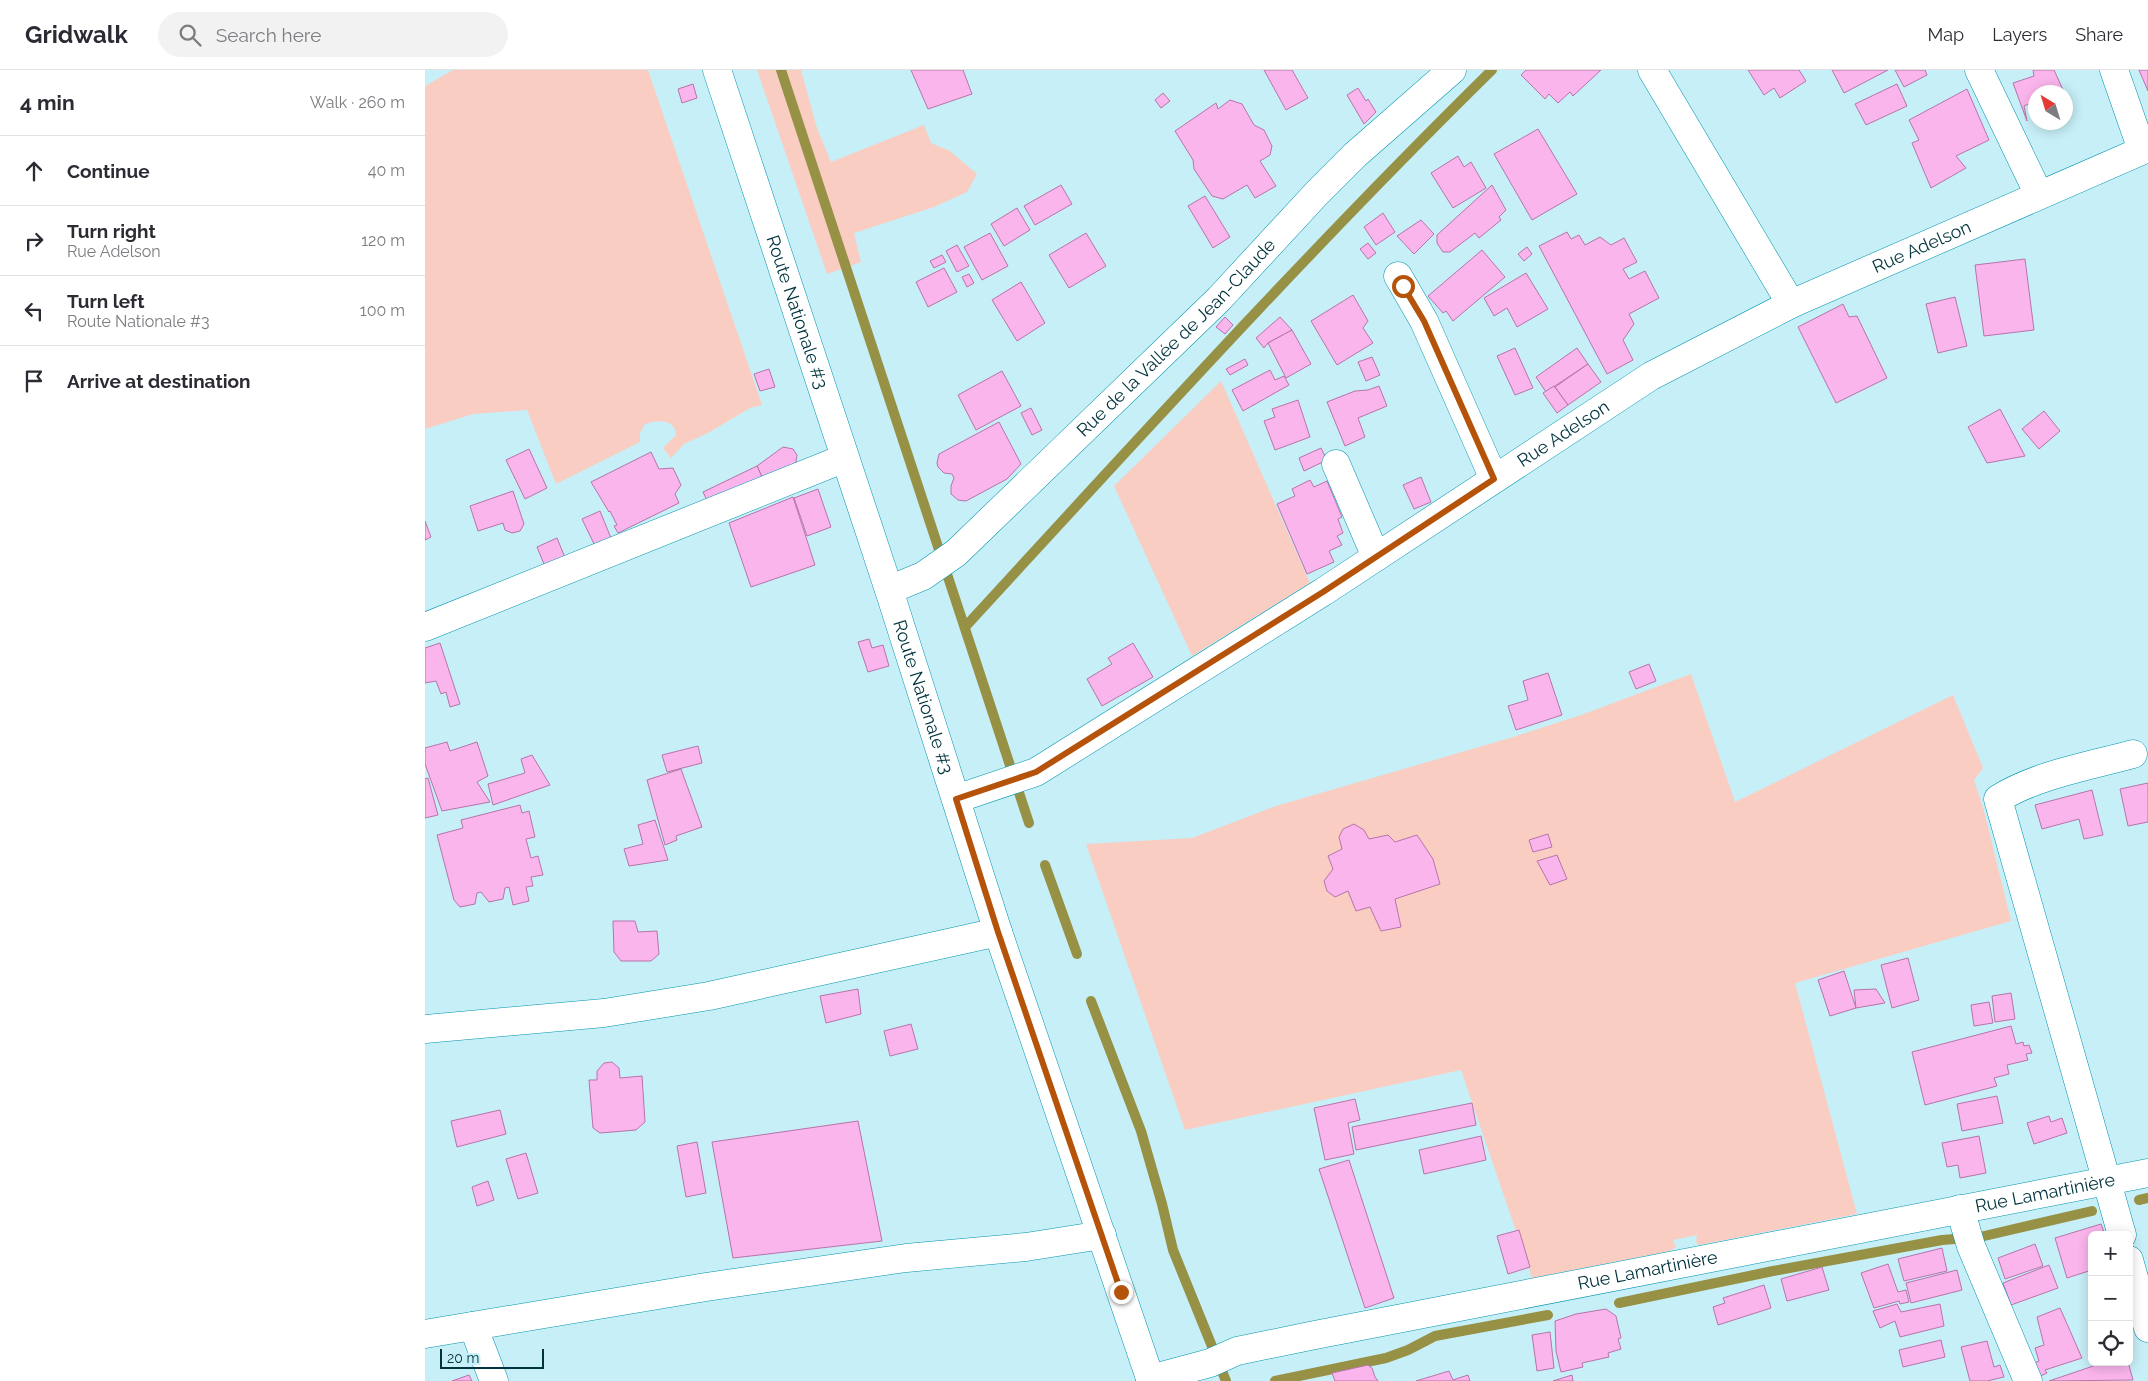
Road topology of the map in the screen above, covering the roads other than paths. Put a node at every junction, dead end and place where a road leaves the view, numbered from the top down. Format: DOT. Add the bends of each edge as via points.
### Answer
graph roads {
  1 [pos="717,70"];
  2 [pos="1452,70"];
  3 [pos="1652,70"];
  4 [pos="1979,70"];
  5 [pos="2114,70"];
  6 [pos="2145,149"];
  7 [pos="2039,195"];
  8 [pos="1398,276"];
  9 [pos="1791,304"];
  10 [pos="845,458"];
  11 [pos="1336,464"];
  12 [pos="1494,479"];
  13 [pos="1376,557"];
  14 [pos="889,590"];
  15 [pos="425,628"];
  16 [pos="2133,754"];
  17 [pos="956,799"];
  18 [pos="998,932"];
  19 [pos="425,1029"];
  20 [pos="2148,1174"];
  21 [pos="2107,1181"];
  22 [pos="1965,1228"];
  23 [pos="2121,1231"];
  24 [pos="1102,1235"];
  25 [pos="2133,1274"];
  26 [pos="473,1326"];
  27 [pos="2148,1328"];
  28 [pos="425,1334"];
  29 [pos="1151,1380"];
  30 [pos="494,1381"];
  31 [pos="2028,1381"];
  1 -- 10 [label="street, Route Nationale #3"];
  2 -- 14 [label="street, Rue de la Vallée de Jean-Claude" via="1355,155 1219,299 956,553 923,576"];
  3 -- 9 [label="street"];
  4 -- 7 [label="street"];
  5 -- 6 [label="street"];
  6 -- 7 [label="street, Rue Adelson"];
  7 -- 9 [label="street, Rue Adelson"];
  8 -- 12 [label="street" via="1424,321"];
  9 -- 12 [label="street, Rue Adelson" via="1651,376"];
  10 -- 14 [label="street, Route Nationale #3"];
  10 -- 15 [label="street"];
  11 -- 13 [label="street"];
  12 -- 13 [label="street, Rue Adelson"];
  13 -- 17 [label="street, Rue Adelson" via="1036,772"];
  14 -- 17 [label="street, Route Nationale #3"];
  16 -- 21 [label="street" via="2035,781 1998,799"];
  17 -- 18 [label="street, Route Nationale #3"];
  18 -- 19 [label="street" via="709,996 604,1012"];
  18 -- 24 [label="street, Route Nationale #3"];
  20 -- 21 [label="street, Rue Lamartinière"];
  21 -- 22 [label="street, Rue Lamartinière"];
  21 -- 23 [label="street"];
  22 -- 29 [label="street, Rue Lamartinière" via="1237,1352"];
  22 -- 31 [label="street"];
  24 -- 26 [label="street" via="1026,1247 906,1258"];
  24 -- 29 [label="street, Route Nationale #3"];
  25 -- 27 [label="street"];
  26 -- 28 [label="street"];
  26 -- 30 [label="street"];
}
